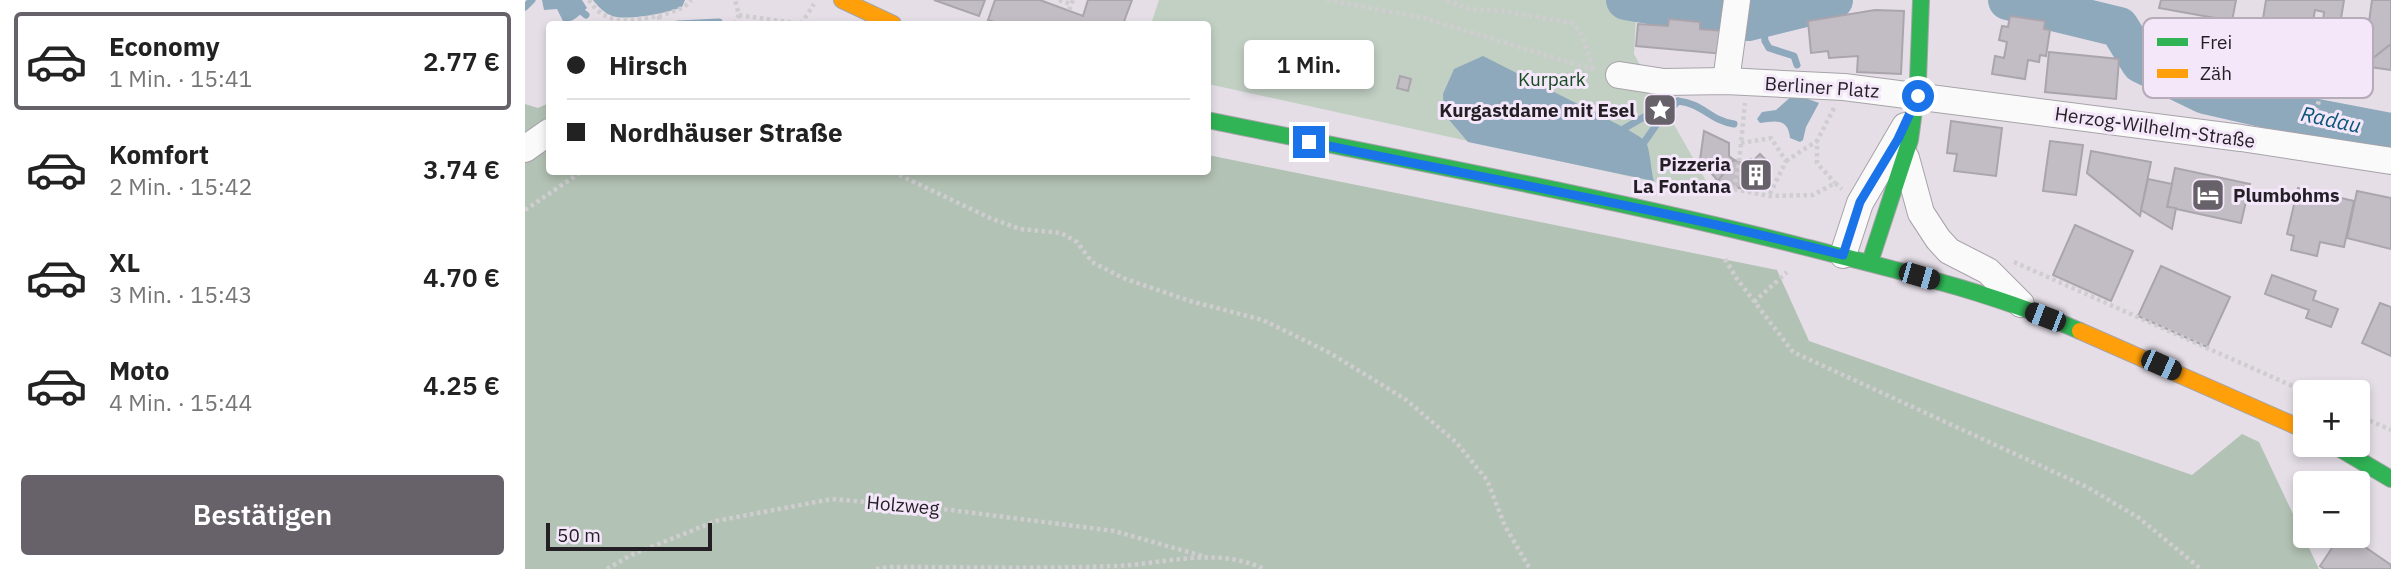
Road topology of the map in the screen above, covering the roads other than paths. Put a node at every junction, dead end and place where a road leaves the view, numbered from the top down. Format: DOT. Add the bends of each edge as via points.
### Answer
graph roads {
  1 [pos="1737,0"];
  2 [pos="1921,6"];
  3 [pos="846,10"];
  4 [pos="883,21"];
  5 [pos="1619,75"];
  6 [pos="1737,82"];
  7 [pos="1918,96"];
  8 [pos="1211,121"];
  9 [pos="546,134"];
  10 [pos="525,149"];
  11 [pos="1906,159"];
  12 [pos="2391,161"];
  13 [pos="1843,255"];
  14 [pos="1870,262"];
  15 [pos="2028,310"];
  16 [pos="2293,425"];
  17 [pos="2361,457"];
  18 [pos="2388,469"];
  1 -- 6 [label="street" via="1733,31"];
  2 -- 7 [label="main road"];
  3 -- 4 [label="main road"];
  5 -- 6 [label="street, Berliner Platz" via="1664,82"];
  6 -- 7 [label="street, Berliner Platz"];
  7 -- 11 [label="main road"];
  7 -- 12 [label="street, Herzog-Wilhelm-Straße"];
  7 -- 13 [label="street" via="1860,202"];
  8 -- 13 [label="main road" via="1678,216"];
  9 -- 10 [label="street"];
  11 -- 14 [label="main road"];
  11 -- 15 [label="street" via="1921,212 1938,239 1949,251 1988,271"];
  13 -- 14 [label="main road"];
  14 -- 15 [label="main road"];
  15 -- 16 [label="main road"];
  17 -- 18 [label="main road"];
}
